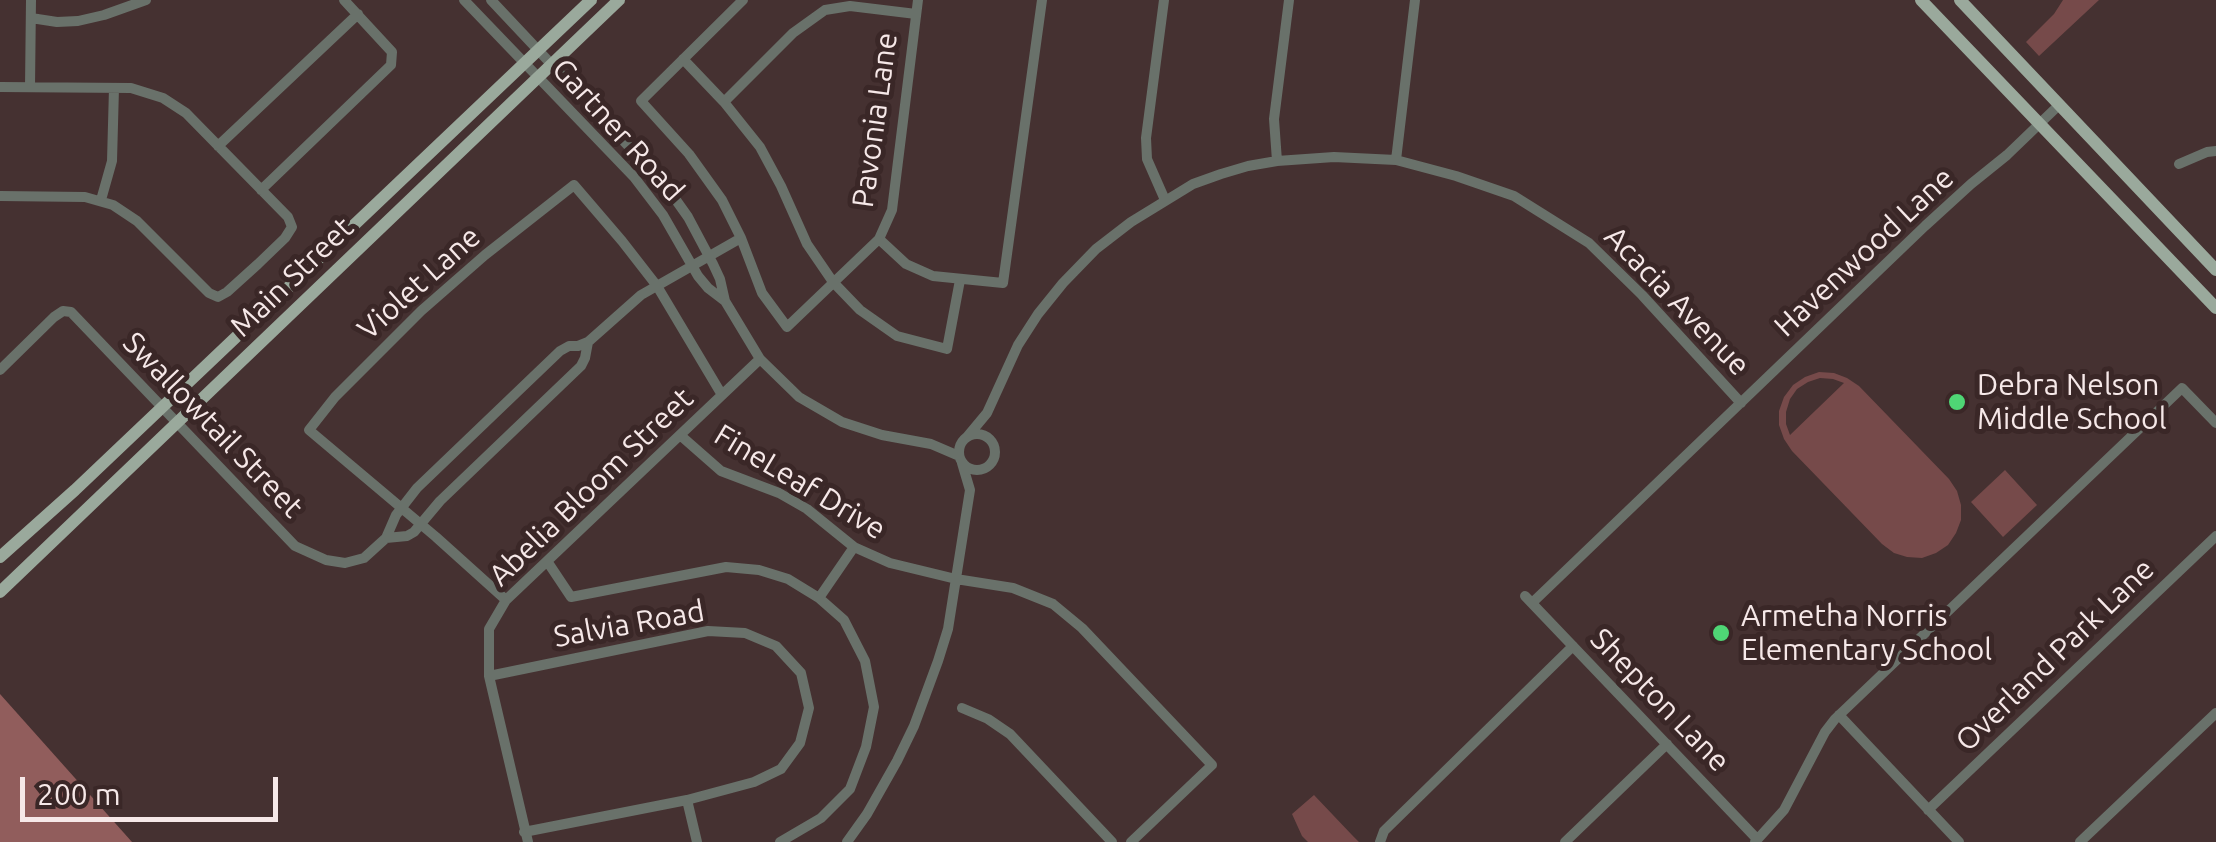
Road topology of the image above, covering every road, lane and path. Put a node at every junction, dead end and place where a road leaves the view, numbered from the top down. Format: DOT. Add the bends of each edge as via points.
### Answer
graph roads {
  1 [pos="31,0"];
  2 [pos="146,0"];
  3 [pos="344,0"];
  4 [pos="464,0"];
  5 [pos="491,0"];
  6 [pos="591,0"];
  7 [pos="620,0"];
  8 [pos="743,0"];
  9 [pos="918,0"];
  10 [pos="1042,0"];
  11 [pos="1164,0"];
  12 [pos="1289,0"];
  13 [pos="1415,0"];
  14 [pos="1921,0"];
  15 [pos="1960,0"];
  16 [pos="358,14"];
  17 [pos="916,14"];
  18 [pos="30,18"];
  19 [pos="538,50"];
  20 [pos="683,59"];
  21 [pos="524,63"];
  22 [pos="552,64"];
  23 [pos="538,78"];
  24 [pos="0,87"];
  25 [pos="30,87"];
  26 [pos="114,88"];
  27 [pos="724,102"];
  28 [pos="2059,106"];
  29 [pos="2040,125"];
  30 [pos="218,146"];
  31 [pos="2216,151"];
  32 [pos="1396,160"];
  33 [pos="1277,161"];
  34 [pos="2180,164"];
  35 [pos="262,190"];
  36 [pos="0,196"];
  37 [pos="100,200"];
  38 [pos="1165,200"];
  39 [pos="740,238"];
  40 [pos="879,239"];
  41 [pos="709,256"];
  42 [pos="693,266"];
  43 [pos="2216,270"];
  44 [pos="960,280"];
  45 [pos="833,282"];
  46 [pos="657,286"];
  47 [pos="725,301"];
  48 [pos="2216,308"];
  49 [pos="588,342"];
  50 [pos="760,359"];
  51 [pos="1,366"];
  52 [pos="722,395"];
  53 [pos="1741,403"];
  54 [pos="162,407"];
  55 [pos="987,413"];
  56 [pos="176,422"];
  57 [pos="2216,423"];
  58 [pos="680,435"];
  59 [pos="988,436"];
  60 [pos="965,439"];
  61 [pos="931,444"];
  62 [pos="960,460"];
  63 [pos="987,466"];
  64 [pos="970,490"];
  65 [pos="402,508"];
  66 [pos="420,524"];
  67 [pos="2216,536"];
  68 [pos="386,538"];
  69 [pos="854,547"];
  70 [pos="0,557"];
  71 [pos="547,561"];
  72 [pos="956,579"];
  73 [pos="3,583"];
  74 [pos="819,598"];
  75 [pos="506,600"];
  76 [pos="1529,600"];
  77 [pos="1573,646"];
  78 [pos="489,676"];
  79 [pos="962,708"];
  80 [pos="2216,713"];
  81 [pos="1839,715"];
  82 [pos="1666,744"];
  83 [pos="687,800"];
  84 [pos="1928,810"];
  85 [pos="526,837"];
  86 [pos="1380,841"];
  87 [pos="1756,841"];
  88 [pos="698,842"];
  89 [pos="780,842"];
  90 [pos="847,842"];
  91 [pos="1112,842"];
  92 [pos="1131,842"];
  93 [pos="1565,842"];
  94 [pos="1959,842"];
  95 [pos="2080,842"];
  1 -- 18 [label="street"];
  2 -- 18 [label="street" via="104,16"];
  3 -- 16 [label="street"];
  4 -- 21 [label="street, Gartner Road"];
  5 -- 19 [label="street, Gartner Road"];
  6 -- 19 [label="main road, Main Street"];
  7 -- 22 [label="main road, Main Street"];
  8 -- 20 [label="street"];
  9 -- 17 [label="street, Pavonia Lane"];
  10 -- 44 [label="street" via="1003,283"];
  11 -- 38 [label="street" via="1146,138"];
  12 -- 33 [label="street" via="1274,119"];
  13 -- 32 [label="street"];
  14 -- 29 [label="main road"];
  15 -- 28 [label="main road"];
  16 -- 30 [label="street"];
  16 -- 35 [label="street" via="393,60"];
  17 -- 27 [label="street" via="850,6 825,10 792,33"];
  17 -- 40 [label="street, Pavonia Lane" via="892,210"];
  18 -- 25 [label="street"];
  19 -- 21 [label="main road, Main Street"];
  19 -- 22 [label="street, Gartner Road"];
  20 -- 27 [label="street"];
  20 -- 39 [label="street" via="641,101 689,154"];
  21 -- 23 [label="street, Gartner Road"];
  21 -- 54 [label="main road, Main Street"];
  22 -- 23 [label="main road, Main Street"];
  22 -- 41 [label="street, Gartner Road" via="666,186"];
  23 -- 42 [label="street, Gartner Road" via="634,177"];
  23 -- 56 [label="main road, Main Street"];
  24 -- 25 [label="street"];
  25 -- 26 [label="street"];
  26 -- 30 [label="street" via="163,98"];
  26 -- 37 [label="street" via="112,161"];
  27 -- 45 [label="street" via="760,147"];
  28 -- 29 [label="street, Havenwood Lane"];
  28 -- 43 [label="main road"];
  29 -- 48 [label="main road"];
  29 -- 53 [label="street, Havenwood Lane"];
  30 -- 35 [label="street"];
  31 -- 34 [label="street"];
  32 -- 33 [label="street, Acacia Avenue"];
  32 -- 53 [label="street, Acacia Avenue" via="1514,196 1589,244"];
  33 -- 38 [label="street, Acacia Avenue" via="1207,179"];
  35 -- 37 [label="street" via="292,227 218,296 136,221"];
  36 -- 37 [label="street"];
  38 -- 55 [label="street, Acacia Avenue" via="1096,249 1062,283 1018,345"];
  39 -- 41 [label="street, Swallowtail Street"];
  39 -- 45 [label="street, Pavonia Lane" via="762,294 786,327"];
  40 -- 44 [label="street" via="906,264"];
  40 -- 45 [label="street, Pavonia Lane"];
  41 -- 42 [label="street, Swallowtail Street"];
  41 -- 47 [label="street, Gartner Road"];
  42 -- 46 [label="street, Swallowtail Street"];
  42 -- 47 [label="street, Gartner Road"];
  44 -- 45 [label="street" via="946,349 897,336"];
  46 -- 49 [label="street, Swallowtail Street"];
  46 -- 52 [label="street"];
  46 -- 65 [label="street, Violet Lane" via="574,185 485,255 335,396 309,430"];
  47 -- 50 [label="street, Gartner Road"];
  49 -- 65 [label="street, Swallowtail Street" via="560,351"];
  49 -- 66 [label="street, Swallowtail Street" via="581,366"];
  50 -- 52 [label="street, Abelia Bloom Street"];
  50 -- 61 [label="street, Gartner Road" via="799,397 842,422"];
  51 -- 54 [label="street, Swallowtail Street" via="63,311"];
  52 -- 58 [label="street, Abelia Bloom Street"];
  53 -- 76 [label="street, Havenwood Lane"];
  54 -- 56 [label="street, Swallowtail Street"];
  54 -- 70 [label="main road, Main Street"];
  55 -- 59 [label="street"];
  55 -- 60 [label="street"];
  56 -- 68 [label="street, Swallowtail Street" via="295,546 344,563 364,558"];
  56 -- 73 [label="main road, Main Street"];
  57 -- 81 [label="street" via="2182,388"];
  58 -- 69 [label="street, FineLeaf Drive" via="721,471 779,492"];
  58 -- 71 [label="street, Abelia Bloom Street"];
  59 -- 60 [label="street"];
  59 -- 63 [label="street" via="994,456"];
  60 -- 61 [label="street"];
  60 -- 62 [label="street"];
  61 -- 62 [label="street"];
  62 -- 63 [label="street" via="972,471"];
  62 -- 64 [label="street"];
  63 -- 64 [label="street"];
  64 -- 72 [label="street"];
  65 -- 66 [label="street"];
  65 -- 68 [label="street, Swallowtail Street"];
  66 -- 68 [label="street, Swallowtail Street" via="407,536"];
  66 -- 75 [label="street"];
  67 -- 84 [label="street, Overland Park Lane"];
  69 -- 72 [label="street, FineLeaf Drive"];
  69 -- 74 [label="street"];
  71 -- 74 [label="street" via="571,597 726,568 774,574"];
  71 -- 75 [label="street, Abelia Bloom Street"];
  72 -- 90 [label="street" via="948,629 914,726"];
  72 -- 92 [label="street, FineLeaf Drive" via="1013,588 1053,604 1212,765"];
  74 -- 89 [label="street" via="844,620 864,661 874,707 850,789 822,818"];
  75 -- 78 [label="street, Abelia Bloom Street" via="489,629"];
  76 -- 77 [label="street, Shepton Lane"];
  77 -- 82 [label="street, Shepton Lane"];
  77 -- 86 [label="street"];
  78 -- 83 [label="street, Salvia Road" via="708,631 745,634 776,646 801,673 809,708 800,743 781,769"];
  78 -- 85 [label="street, Abelia Bloom Street"];
  79 -- 91 [label="street" via="1010,734"];
  80 -- 95 [label="street"];
  81 -- 84 [label="street"];
  81 -- 87 [label="street" via="1784,810"];
  82 -- 87 [label="street, Shepton Lane"];
  82 -- 93 [label="street"];
  83 -- 85 [label="street, Salvia Road"];
  83 -- 88 [label="street"];
  84 -- 94 [label="street"];
}
